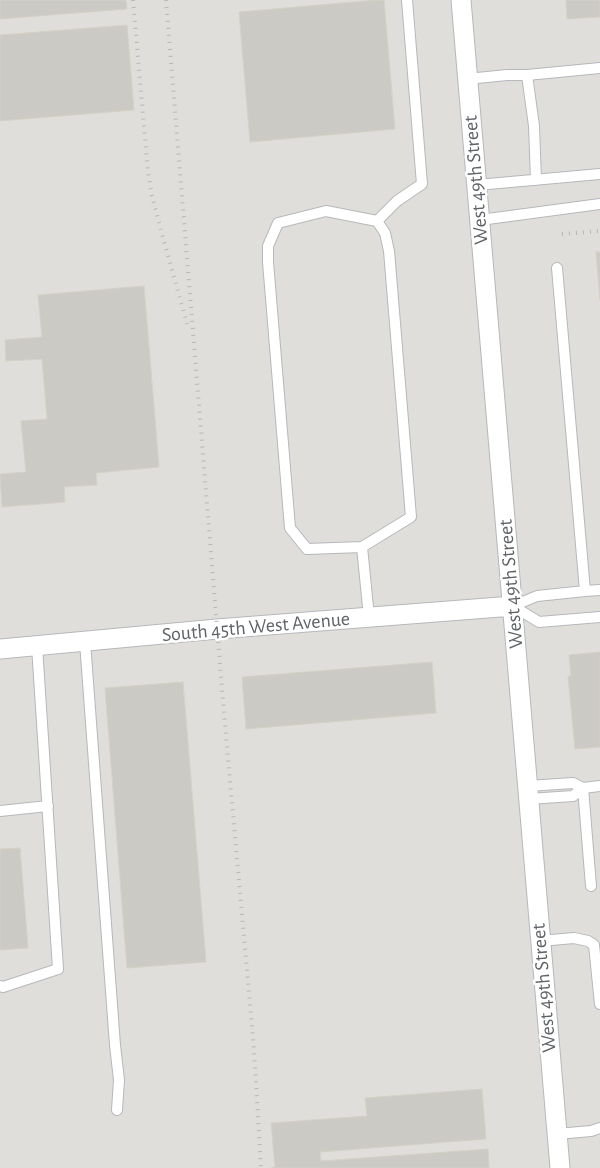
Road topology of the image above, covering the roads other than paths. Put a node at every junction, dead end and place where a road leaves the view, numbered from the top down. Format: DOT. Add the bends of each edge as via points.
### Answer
graph roads {
  1 [pos="407,0"];
  2 [pos="461,0"];
  3 [pos="600,68"];
  4 [pos="526,75"];
  5 [pos="467,78"];
  6 [pos="600,174"];
  7 [pos="536,180"];
  8 [pos="477,186"];
  9 [pos="600,204"];
  10 [pos="480,220"];
  11 [pos="377,221"];
  12 [pos="558,268"];
  13 [pos="362,547"];
  14 [pos="600,590"];
  15 [pos="586,591"];
  16 [pos="513,606"];
  17 [pos="369,617"];
  18 [pos="600,617"];
  19 [pos="85,642"];
  20 [pos="37,646"];
  21 [pos="0,649"];
  22 [pos="600,786"];
  23 [pos="583,788"];
  24 [pos="528,792"];
  25 [pos="48,806"];
  26 [pos="0,811"];
  27 [pos="591,886"];
  28 [pos="540,941"];
  29 [pos="0,986"];
  30 [pos="600,1004"];
  31 [pos="117,1110"];
  32 [pos="600,1128"];
  33 [pos="557,1134"];
  34 [pos="560,1168"];
  1 -- 11 [label="lane" via="422,184"];
  2 -- 5 [label="street, West 49th Street"];
  3 -- 4 [label="lane"];
  4 -- 5 [label="lane"];
  4 -- 7 [label="lane" via="534,126"];
  5 -- 8 [label="street, West 49th Street"];
  6 -- 7 [label="lane"];
  7 -- 8 [label="lane"];
  8 -- 10 [label="street, West 49th Street"];
  9 -- 10 [label="lane"];
  10 -- 16 [label="street, West 49th Street"];
  11 -- 13 [label="lane" via="385,233 389,251 411,517"];
  11 -- 13 [label="lane" via="326,211 278,223 268,246 290,528 307,549"];
  12 -- 15 [label="lane"];
  13 -- 17 [label="lane"];
  14 -- 15 [label="lane"];
  15 -- 16 [label="lane" via="537,596"];
  16 -- 17 [label="street, South 45th West Avenue"];
  16 -- 18 [label="lane" via="539,622"];
  16 -- 24 [label="street, West 49th Street"];
  17 -- 19 [label="street, South 45th West Avenue"];
  19 -- 20 [label="street, South 45th West Avenue"];
  19 -- 31 [label="lane" via="119,1080"];
  20 -- 21 [label="street, South 45th West Avenue"];
  20 -- 25 [label="lane"];
  22 -- 23 [label="lane"];
  23 -- 24 [label="lane" via="574,796"];
  23 -- 27 [label="lane"];
  24 -- 28 [label="street, West 49th Street"];
  25 -- 26 [label="lane"];
  25 -- 29 [label="lane" via="58,968"];
  28 -- 30 [label="lane" via="574,938 594,945"];
  28 -- 33 [label="street, West 49th Street"];
  32 -- 33 [label="lane"];
  33 -- 34 [label="street, West 49th Street"];
}
